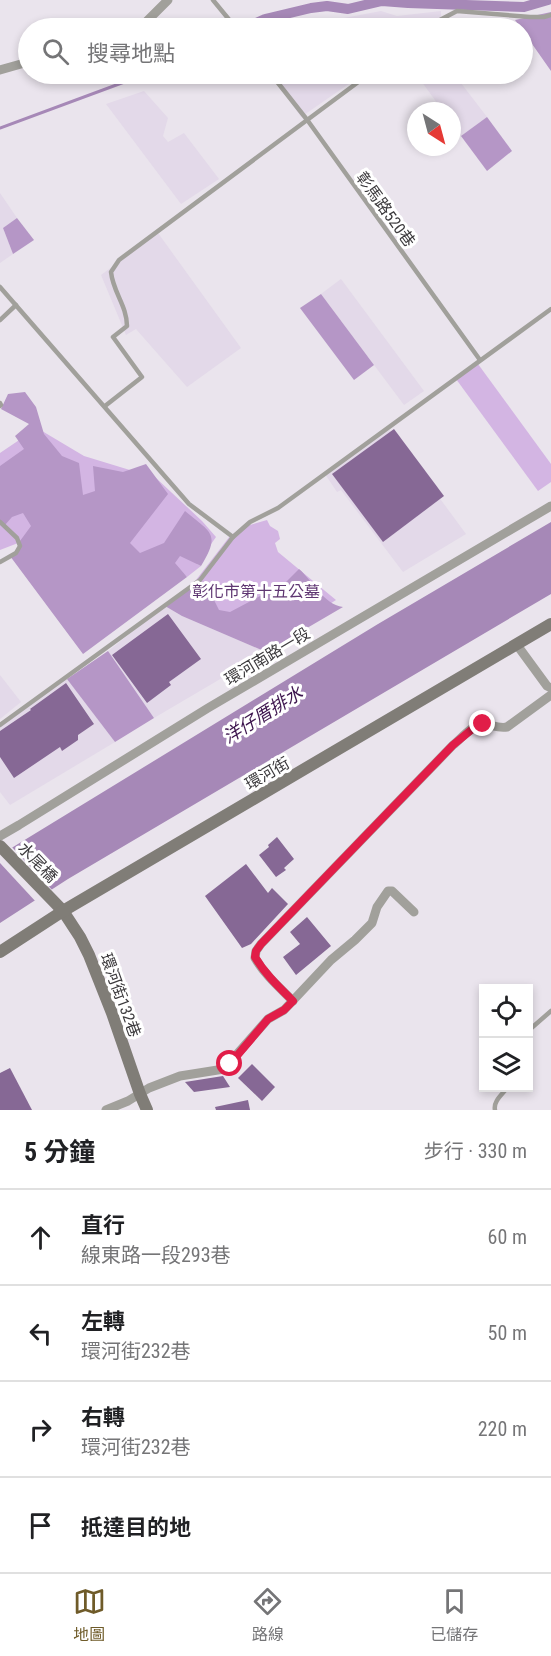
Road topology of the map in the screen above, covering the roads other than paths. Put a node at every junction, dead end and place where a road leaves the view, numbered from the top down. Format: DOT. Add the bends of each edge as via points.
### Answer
graph roads {
  1 [pos="168,0"];
  2 [pos="213,0"];
  3 [pos="551,15"];
  4 [pos="150,18"];
  5 [pos="228,18"];
  6 [pos="444,18"];
  7 [pos="18,65"];
  8 [pos="0,70"];
  9 [pos="279,84"];
  10 [pos="356,84"];
  11 [pos="308,121"];
  12 [pos="0,287"];
  13 [pos="16,305"];
  14 [pos="551,309"];
  15 [pos="0,320"];
  16 [pos="480,360"];
  17 [pos="105,406"];
  18 [pos="551,506"];
  19 [pos="0,522"];
  20 [pos="233,537"];
  21 [pos="0,562"];
  22 [pos="551,624"];
  23 [pos="516,645"];
  24 [pos="551,688"];
  25 [pos="551,695"];
  26 [pos="0,725"];
  27 [pos="1,843"];
  28 [pos="51,899"];
  29 [pos="63,911"];
  30 [pos="414,912"];
  31 [pos="0,952"];
  32 [pos="293,1001"];
  33 [pos="551,1011"];
  34 [pos="533,1027"];
  35 [pos="504,1092"];
  36 [pos="140,1095"];
  37 [pos="106,1110"];
  38 [pos="147,1110"];
  39 [pos="495,1110"];
  1 -- 4 [label="street"];
  2 -- 5 [label="lane"];
  3 -- 6 [label="lane" via="457,11"];
  7 -- 8 [label="street"];
  9 -- 11 [label="lane, 彰馬路520巷"];
  10 -- 11 [label="lane"];
  11 -- 16 [label="lane, 彰馬路520巷"];
  11 -- 17 [label="lane" via="119,260 111,272 112,282 127,316 127,326 113,338 142,377"];
  12 -- 13 [label="lane"];
  13 -- 15 [label="lane"];
  13 -- 17 [label="lane"];
  14 -- 16 [label="lane"];
  16 -- 20 [label="lane"];
  17 -- 20 [label="lane" via="189,504"];
  18 -- 27 [label="street, 環河南路一段" via="272,670 20,825"];
  19 -- 21 [label="lane" via="20,546"];
  20 -- 26 [label="lane" via="200,580"];
  22 -- 23 [label="street, 環河街"];
  23 -- 24 [label="street"];
  23 -- 29 [label="street, 環河街"];
  25 -- 32 [label="street" via="507,727 476,726 453,745 261,944 255,957 260,967"];
  27 -- 28 [label="street, 水尾橋"];
  28 -- 29 [label="street, 環河街132巷"];
  29 -- 31 [label="street, 環河街"];
  29 -- 36 [label="street, 環河街132巷" via="89,955"];
  30 -- 32 [label="street" via="388,891 372,923"];
  32 -- 36 [label="street" via="268,1019 224,1069 180,1076"];
  33 -- 34 [label="lane"];
  35 -- 39 [label="lane"];
  36 -- 37 [label="street"];
  36 -- 38 [label="street, 環河街132巷"];
}
